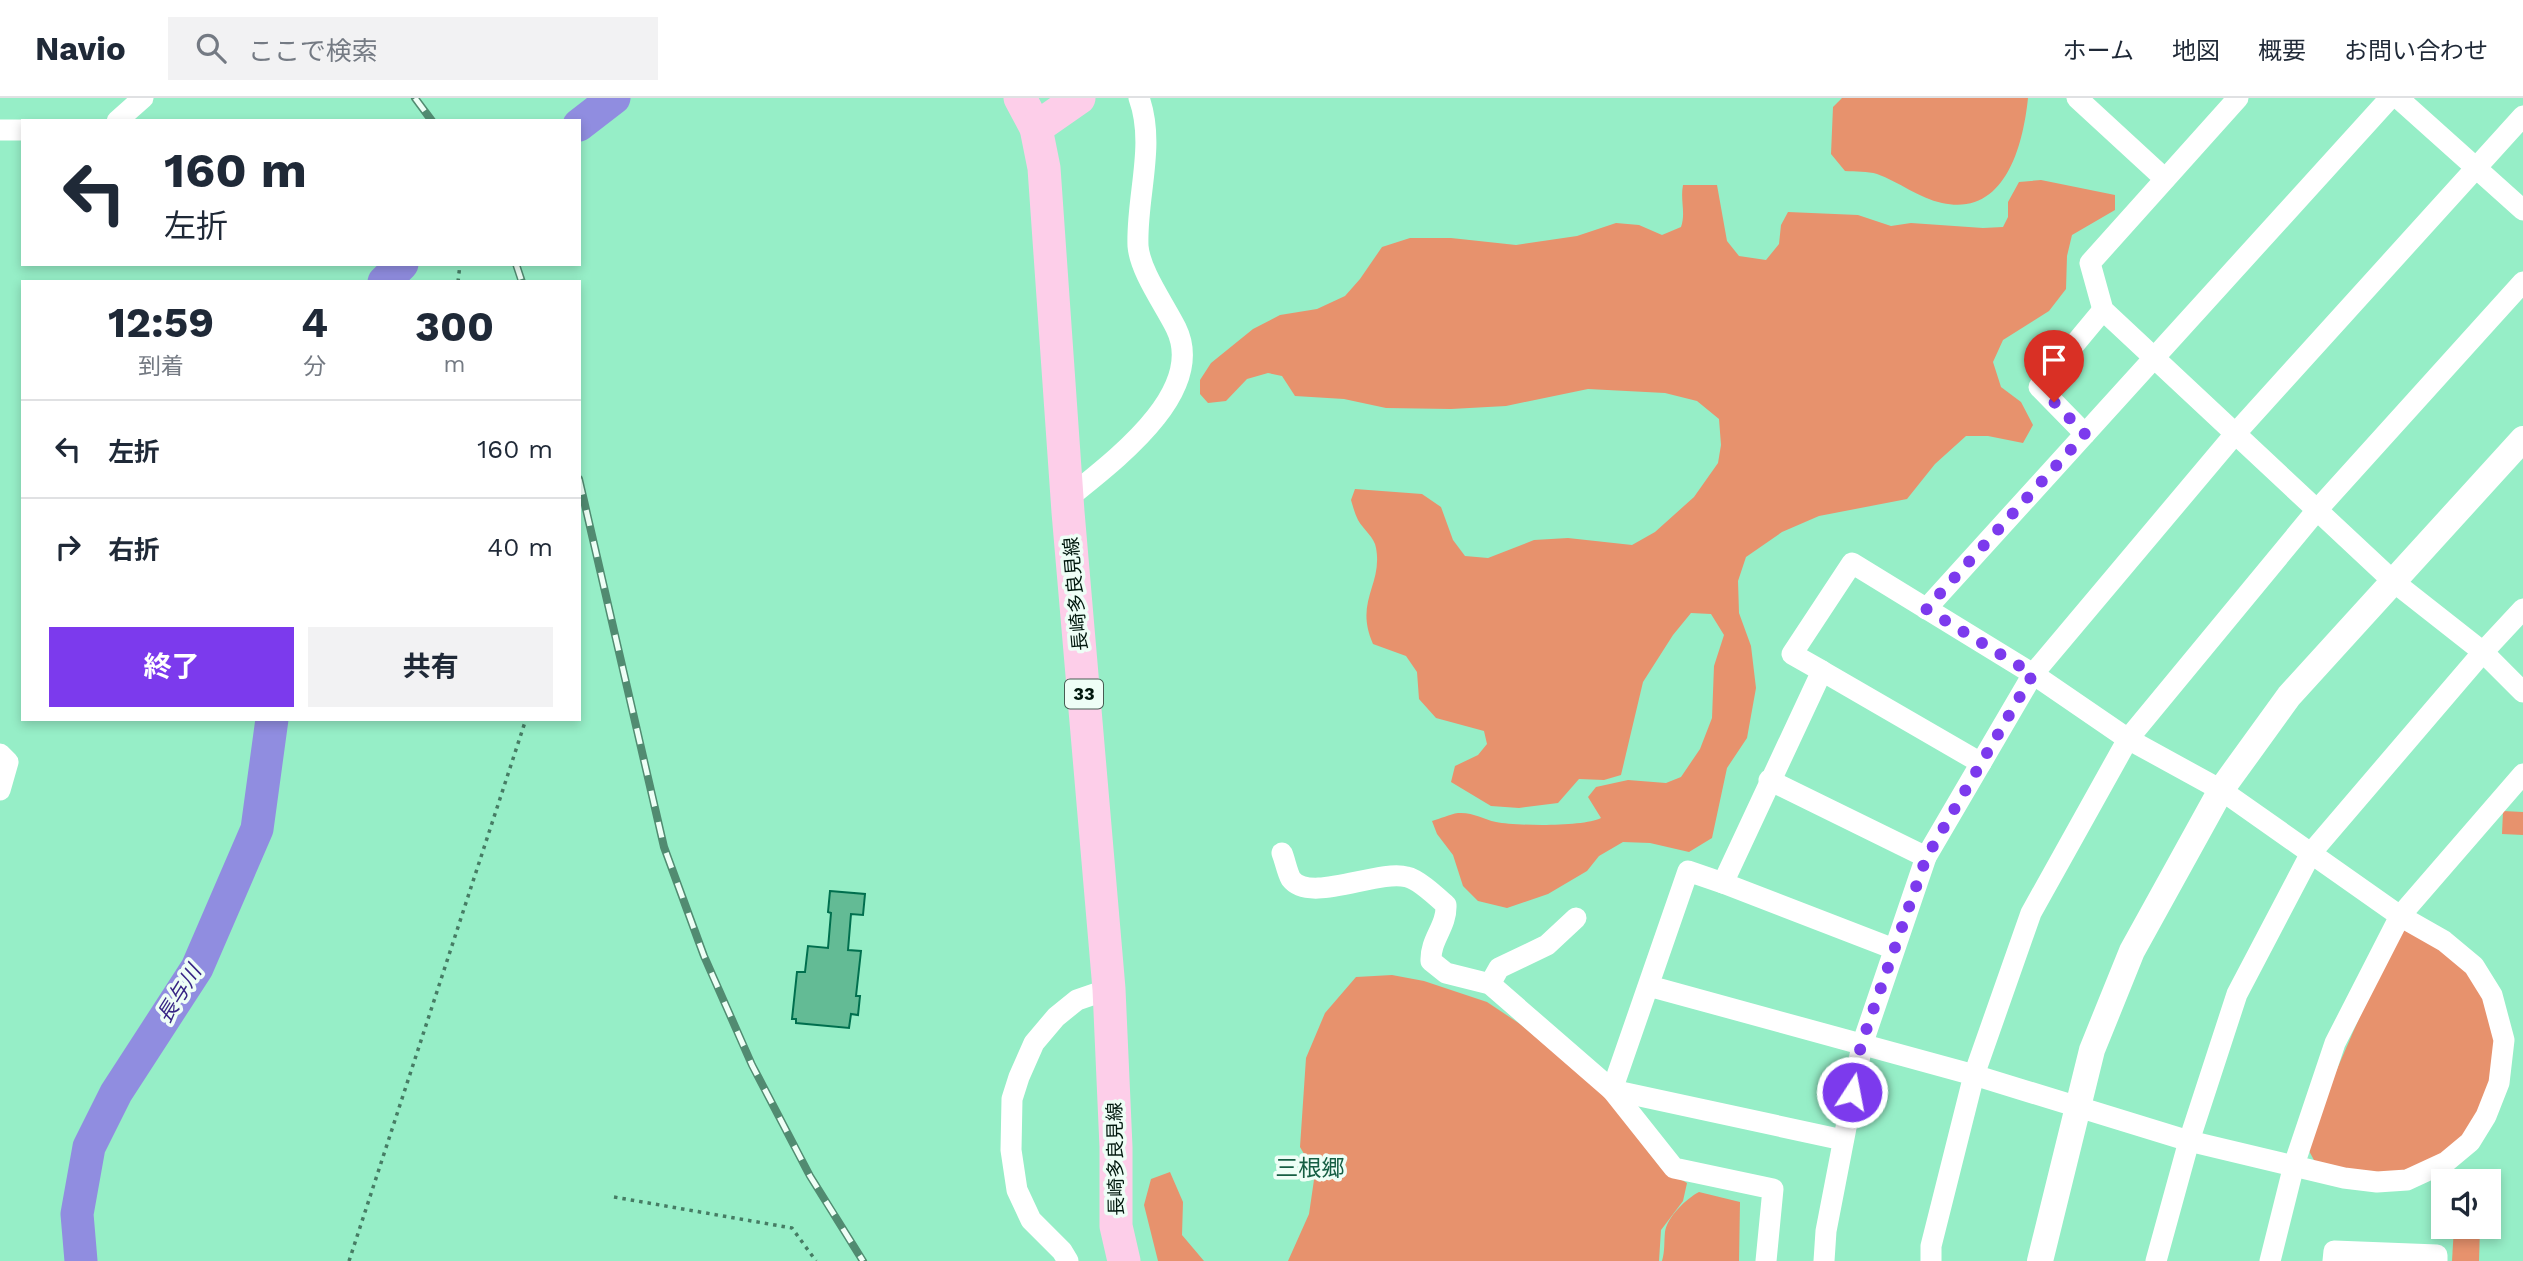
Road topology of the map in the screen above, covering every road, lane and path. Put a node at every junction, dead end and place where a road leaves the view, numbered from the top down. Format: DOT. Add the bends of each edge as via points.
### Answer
graph roads {
  1 [pos="143,98"];
  2 [pos="1020,98"];
  3 [pos="1079,98"];
  4 [pos="1139,98"];
  5 [pos="2077,98"];
  6 [pos="2238,98"];
  7 [pos="2390,98"];
  8 [pos="2398,98"];
  9 [pos="2523,116"];
  10 [pos="119,119"];
  11 [pos="1036,128"];
  12 [pos="0,130"];
  13 [pos="21,130"];
  14 [pos="2476,167"];
  15 [pos="2165,179"];
  16 [pos="2523,210"];
  17 [pos="2523,282"];
  18 [pos="2103,310"];
  19 [pos="2155,358"];
  20 [pos="2085,434"];
  21 [pos="2235,434"];
  22 [pos="2523,439"];
  23 [pos="1067,499"];
  24 [pos="2317,510"];
  25 [pos="2394,582"];
  26 [pos="1926,609"];
  27 [pos="2523,609"];
  28 [pos="2483,652"];
  29 [pos="1822,671"];
  30 [pos="2033,674"];
  31 [pos="2523,692"];
  32 [pos="525,721"];
  33 [pos="2128,739"];
  34 [pos="0,754"];
  35 [pos="1981,763"];
  36 [pos="2523,774"];
  37 [pos="1769,780"];
  38 [pos="0,790"];
  39 [pos="2221,790"];
  40 [pos="1282,853"];
  41 [pos="2311,853"];
  42 [pos="1926,858"];
  43 [pos="1723,883"];
  44 [pos="2400,916"];
  45 [pos="1576,918"];
  46 [pos="1894,949"];
  47 [pos="1490,984"];
  48 [pos="1649,986"];
  49 [pos="1109,989"];
  50 [pos="1861,1045"];
  51 [pos="1974,1075"];
  52 [pos="1612,1090"];
  53 [pos="2078,1108"];
  54 [pos="1843,1140"];
  55 [pos="2189,1141"];
  56 [pos="2294,1166"];
  57 [pos="614,1196"];
  58 [pos="349,1261"];
  59 [pos="816,1261"];
  60 [pos="1068,1261"];
  61 [pos="1124,1261"];
  62 [pos="1766,1261"];
  63 [pos="1824,1261"];
  64 [pos="1931,1261"];
  65 [pos="2040,1261"];
  66 [pos="2155,1261"];
  67 [pos="2270,1261"];
  68 [pos="2333,1261"];
  69 [pos="2437,1261"];
  1 -- 10 [label="street"];
  2 -- 11 [label="main road, 長崎多良見線 / 33"];
  3 -- 11 [label="main road"];
  4 -- 23 [label="street" via="1147,138 1139,251 1178,331 1184,356 1161,411 1116,459"];
  5 -- 15 [label="street"];
  6 -- 15 [label="street"];
  7 -- 19 [label="street"];
  8 -- 14 [label="street"];
  9 -- 14 [label="street"];
  11 -- 23 [label="main road, 長崎多良見線 / 33" via="1044,168"];
  12 -- 13 [label="street"];
  14 -- 16 [label="street"];
  14 -- 21 [label="street"];
  15 -- 18 [label="street" via="2090,263"];
  17 -- 24 [label="street"];
  18 -- 19 [label="street"];
  18 -- 20 [label="street" via="2039,387"];
  19 -- 20 [label="street"];
  19 -- 21 [label="street"];
  20 -- 26 [label="street"];
  21 -- 24 [label="street"];
  21 -- 30 [label="street"];
  22 -- 25 [label="street"];
  23 -- 49 [label="main road, 長崎多良見線 / 33"];
  24 -- 25 [label="street"];
  24 -- 33 [label="street"];
  25 -- 28 [label="street"];
  25 -- 39 [label="street" via="2289,696"];
  26 -- 29 [label="street" via="1852,563 1792,654"];
  26 -- 30 [label="street"];
  27 -- 28 [label="street"];
  28 -- 31 [label="street"];
  28 -- 41 [label="street"];
  29 -- 35 [label="street"];
  29 -- 37 [label="street"];
  30 -- 33 [label="street"];
  30 -- 35 [label="street"];
  32 -- 58 [label="path"];
  33 -- 39 [label="street"];
  33 -- 51 [label="street" via="2031,913"];
  34 -- 38 [label="street" via="8,762"];
  35 -- 42 [label="street"];
  36 -- 44 [label="street"];
  37 -- 42 [label="street"];
  37 -- 43 [label="street"];
  39 -- 41 [label="street"];
  39 -- 53 [label="street" via="2132,951 2092,1050"];
  40 -- 47 [label="street" via="1292,879 1303,887 1337,888 1379,876 1408,877 1446,905 1446,918 1430,949 1431,961 1446,973"];
  41 -- 44 [label="street"];
  41 -- 55 [label="street" via="2237,994"];
  42 -- 46 [label="street"];
  43 -- 46 [label="street"];
  43 -- 48 [label="street" via="1688,870"];
  44 -- 56 [label="street" via="2335,1044"];
  44 -- 56 [label="street" via="2444,941 2474,966 2492,995 2504,1040 2499,1083 2486,1116 2470,1142 2446,1162 2407,1180 2344,1178"];
  45 -- 47 [label="street" via="1547,945 1499,968"];
  46 -- 50 [label="street"];
  47 -- 52 [label="street"];
  48 -- 50 [label="street"];
  48 -- 52 [label="street"];
  49 -- 60 [label="street" via="1077,1000 1056,1017 1034,1043 1012,1099 1011,1150 1017,1190 1031,1220"];
  49 -- 61 [label="main road, 長崎多良見線 / 33" via="1116,1226"];
  50 -- 51 [label="street"];
  50 -- 54 [label="street"];
  51 -- 53 [label="street"];
  51 -- 64 [label="street"];
  52 -- 54 [label="street"];
  52 -- 62 [label="street" via="1674,1168 1773,1189"];
  53 -- 55 [label="street"];
  53 -- 65 [label="street"];
  54 -- 63 [label="street"];
  55 -- 56 [label="street"];
  55 -- 66 [label="street"];
  56 -- 67 [label="street"];
  57 -- 59 [label="path" via="792,1228"];
  68 -- 69 [label="street" via="2334,1251 2437,1255"];
}
